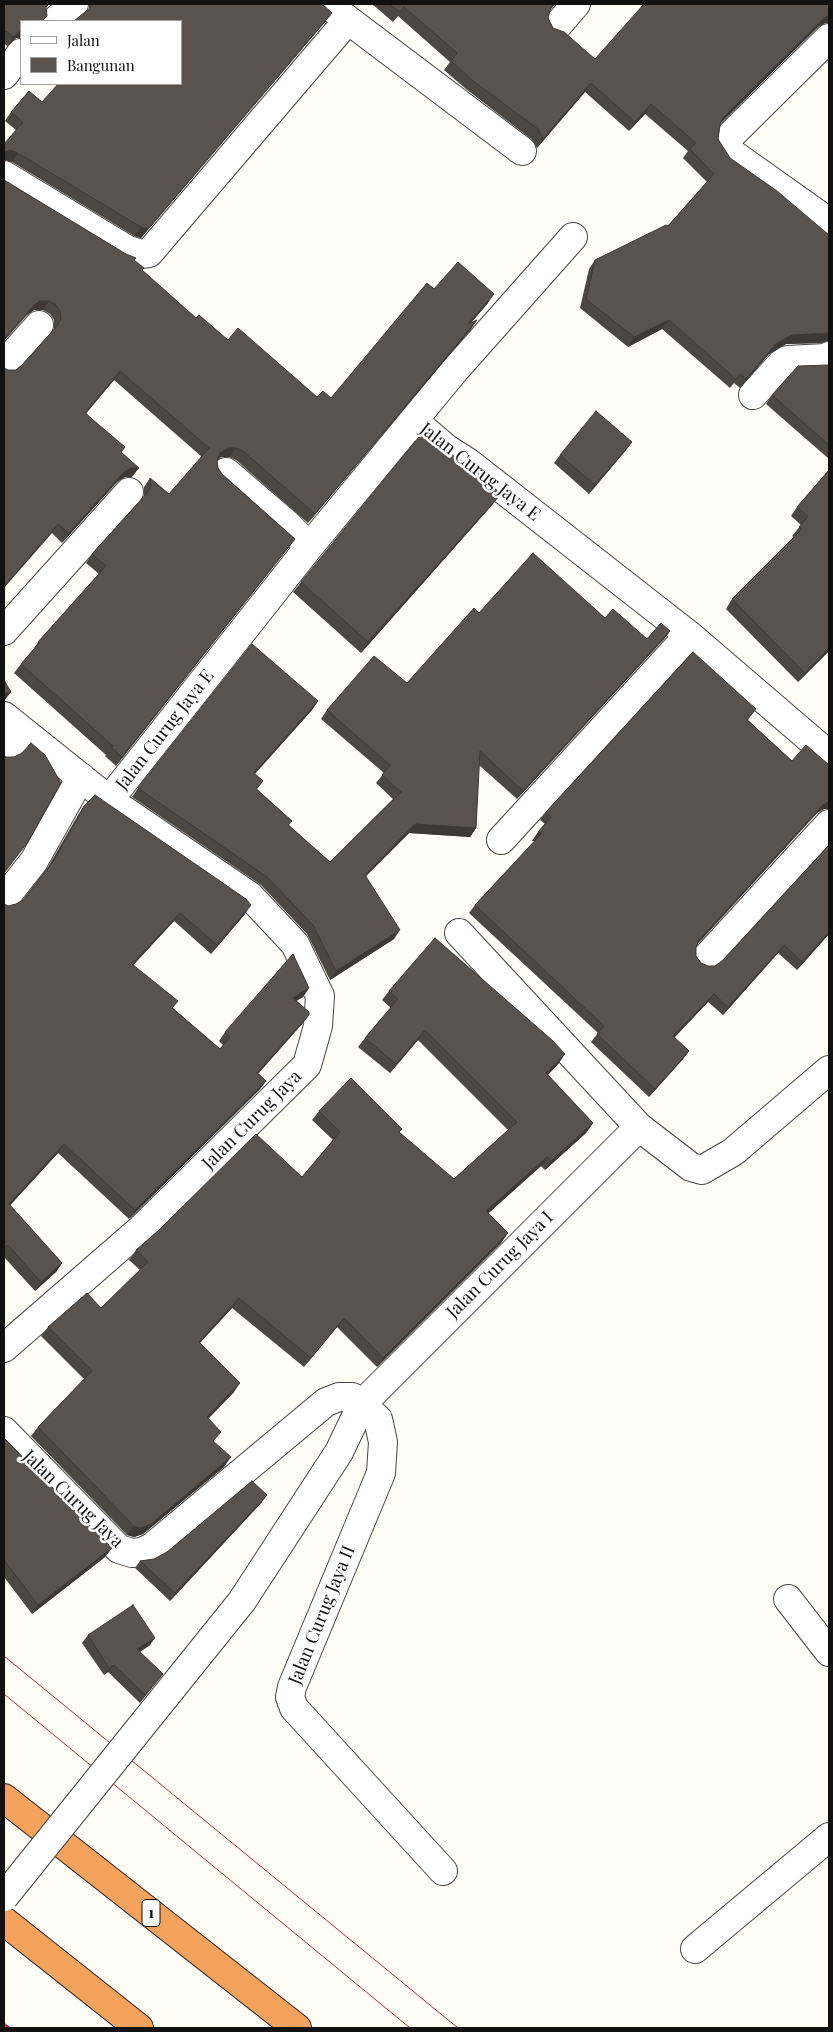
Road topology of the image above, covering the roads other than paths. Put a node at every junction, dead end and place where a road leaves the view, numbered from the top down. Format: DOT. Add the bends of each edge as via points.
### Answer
graph roads {
  1 [pos="74,4"];
  2 [pos="327,4"];
  3 [pos="576,4"];
  4 [pos="57,20"];
  5 [pos="348,20"];
  6 [pos="557,26"];
  7 [pos="829,38"];
  8 [pos="20,54"];
  9 [pos="4,76"];
  10 [pos="522,151"];
  11 [pos="4,175"];
  12 [pos="829,222"];
  13 [pos="573,237"];
  14 [pos="39,325"];
  15 [pos="829,356"];
  16 [pos="4,364"];
  17 [pos="753,395"];
  18 [pos="414,421"];
  19 [pos="226,472"];
  20 [pos="129,492"];
  21 [pos="309,547"];
  22 [pos="4,631"];
  23 [pos="688,635"];
  24 [pos="13,724"];
  25 [pos="4,751"];
  26 [pos="829,755"];
  27 [pos="81,778"];
  28 [pos="109,800"];
  29 [pos="829,824"];
  30 [pos="500,840"];
  31 [pos="4,899"];
  32 [pos="458,933"];
  33 [pos="705,959"];
  34 [pos="829,1070"];
  35 [pos="639,1126"];
  36 [pos="4,1348"];
  37 [pos="362,1404"];
  38 [pos="4,1431"];
  39 [pos="788,1599"];
  40 [pos="829,1652"];
  41 [pos="4,1798"];
  42 [pos="829,1837"];
  43 [pos="443,1871"];
  44 [pos="4,1897"];
  45 [pos="4,1921"];
  46 [pos="695,1949"];
  47 [pos="140,2028"];
  48 [pos="297,2028"];
  1 -- 4 [label="street"];
  2 -- 5 [label="street"];
  3 -- 6 [label="street"];
  5 -- 10 [label="street"];
  5 -- 11 [label="street" via="149,253 128,250"];
  7 -- 12 [label="street" via="730,137 727,145 733,154"];
  8 -- 9 [label="street"];
  13 -- 18 [label="street"];
  14 -- 16 [label="street"];
  15 -- 17 [label="street" via="788,360"];
  18 -- 21 [label="street, Jalan Curug Jaya E"];
  18 -- 23 [label="street, Jalan Curug Jaya E"];
  19 -- 21 [label="street"];
  20 -- 22 [label="street"];
  21 -- 28 [label="street, Jalan Curug Jaya E"];
  23 -- 26 [label="street, Jalan Curug Jaya E"];
  23 -- 30 [label="street"];
  24 -- 25 [label="street"];
  24 -- 27 [label="street, Jalan Curug Jaya"];
  27 -- 28 [label="street, Jalan Curug Jaya"];
  27 -- 31 [label="street" via="34,861"];
  28 -- 36 [label="street, Jalan Curug Jaya" via="250,896 295,944 320,996 318,1026 307,1065 142,1228"];
  29 -- 33 [label="street"];
  32 -- 35 [label="street"];
  34 -- 35 [label="street" via="733,1152 702,1170 691,1167"];
  35 -- 37 [label="street, Jalan Curug Jaya I"];
  37 -- 38 [label="street, Jalan Curug Jaya" via="352,1397 326,1402 152,1547 132,1553 119,1549"];
  37 -- 43 [label="street, Jalan Curug Jaya II" via="378,1419 383,1442 381,1473 290,1697 294,1708"];
  37 -- 44 [label="street, Jalan Curug Jaya I, bridge" via="339,1452 242,1601"];
  39 -- 40 [label="street"];
  41 -- 48 [label="highway, 1"];
  42 -- 46 [label="street"];
  45 -- 47 [label="highway"];
}
